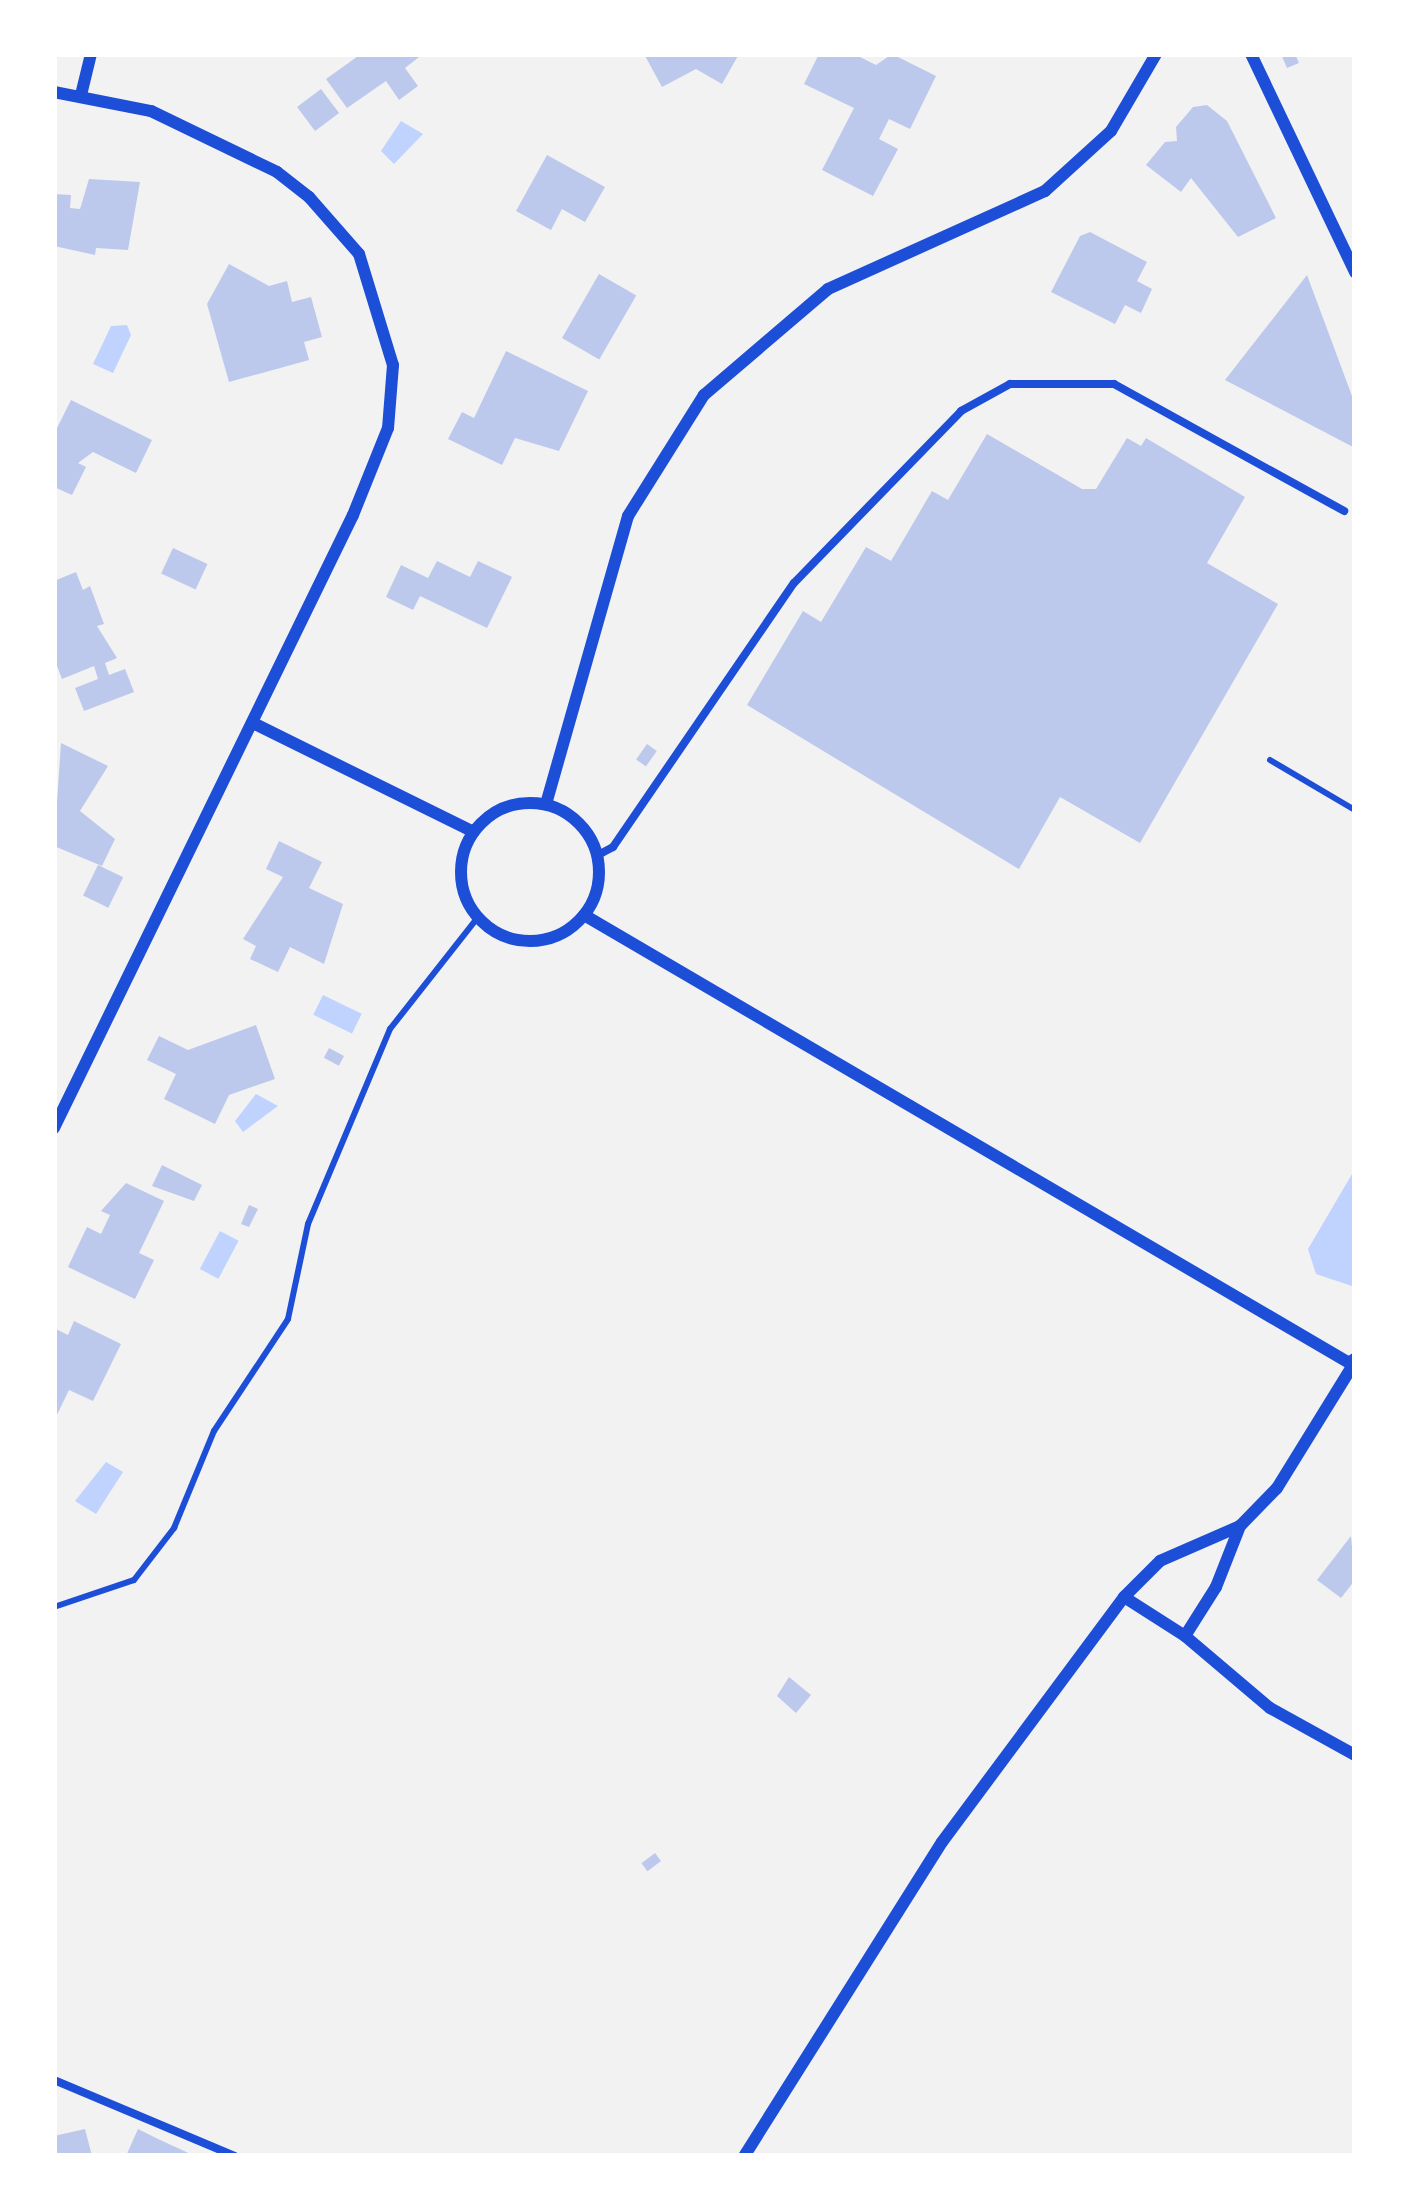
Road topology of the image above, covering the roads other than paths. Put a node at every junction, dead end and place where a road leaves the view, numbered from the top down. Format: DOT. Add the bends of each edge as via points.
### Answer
graph roads {
  1 [pos="91,54"];
  2 [pos="1156,54"];
  3 [pos="1250,54"];
  4 [pos="54,92"];
  5 [pos="81,95"];
  6 [pos="1355,272"];
  7 [pos="1344,511"];
  8 [pos="254,723"];
  9 [pos="546,804"];
  10 [pos="474,832"];
  11 [pos="598,855"];
  12 [pos="584,915"];
  13 [pos="54,1128"];
  14 [pos="1354,1365"];
  15 [pos="1240,1526"];
  16 [pos="1124,1597"];
  17 [pos="1185,1636"];
  18 [pos="1355,1755"];
  19 [pos="54,2080"];
  20 [pos="235,2156"];
  21 [pos="744,2156"];
  1 -- 5 [label="street"];
  2 -- 9 [label="street" via="1111,130 1045,190 828,289 704,395 628,516"];
  3 -- 6 [label="street"];
  4 -- 5 [label="street"];
  5 -- 8 [label="street" via="151,111 277,172 359,254 387,325 388,428"];
  7 -- 11 [label="lane" via="1114,384 1010,384 946,424 794,583 614,847"];
  8 -- 10 [label="street"];
  8 -- 13 [label="street"];
  9 -- 10 [label="street" via="511,805"];
  9 -- 11 [label="street" via="579,822"];
  10 -- 12 [label="street" via="461,875 478,917 532,941"];
  11 -- 12 [label="street" via="597,893"];
  12 -- 14 [label="street"];
  14 -- 15 [label="street" via="1277,1488"];
  15 -- 16 [label="street" via="1160,1561"];
  15 -- 17 [label="street"];
  16 -- 17 [label="street"];
  16 -- 21 [label="street" via="942,1842"];
  17 -- 18 [label="street" via="1270,1708"];
  19 -- 20 [label="lane"];
}
